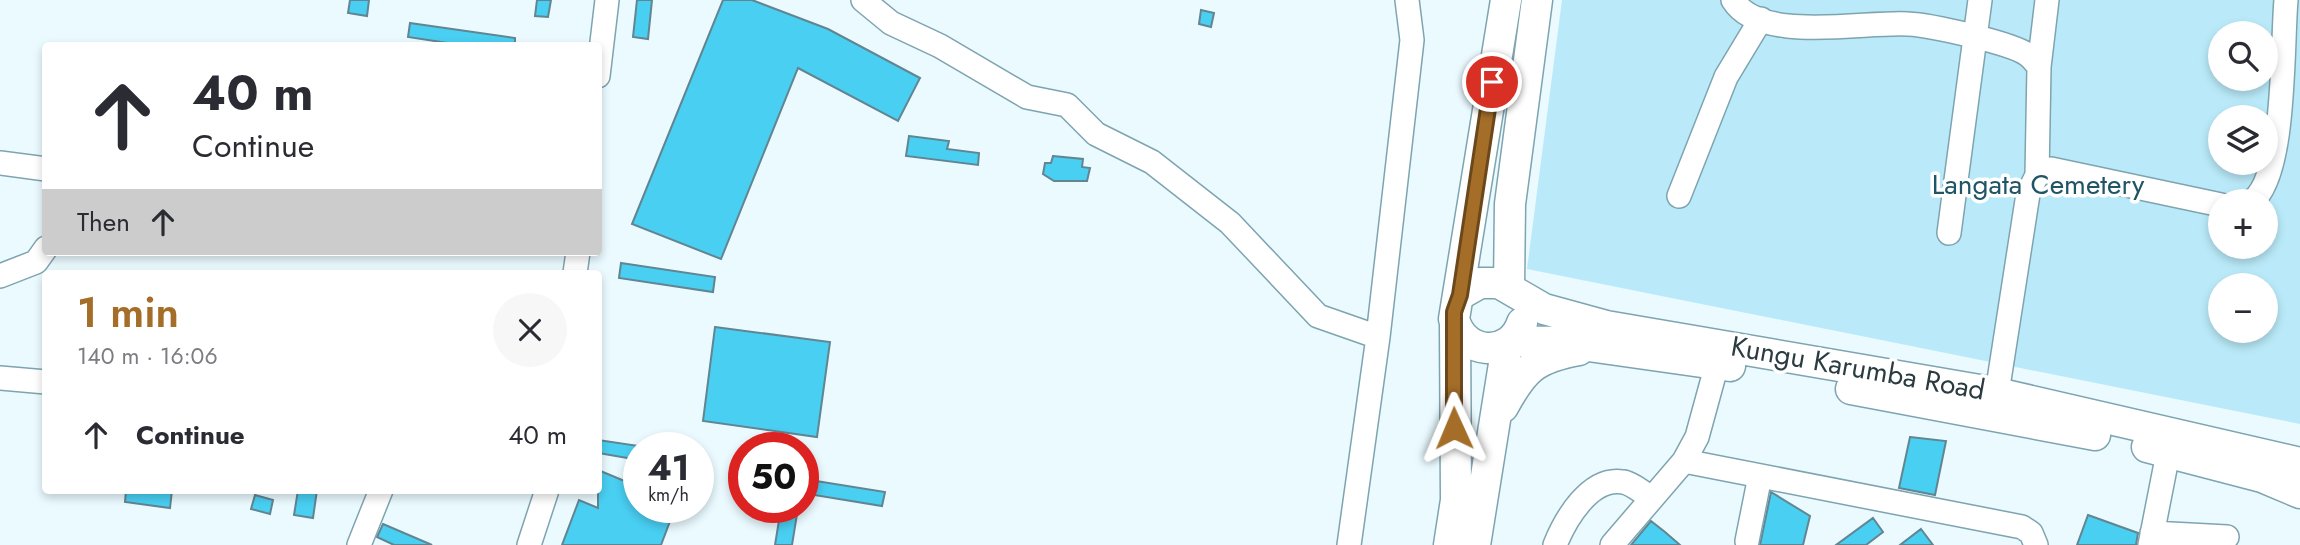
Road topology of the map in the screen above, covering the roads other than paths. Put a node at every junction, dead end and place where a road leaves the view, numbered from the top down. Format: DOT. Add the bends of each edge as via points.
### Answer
graph roads {
  1 [pos="607,0"];
  2 [pos="863,0"];
  3 [pos="1407,0"];
  4 [pos="1506,0"];
  5 [pos="1538,0"];
  6 [pos="1733,0"];
  7 [pos="1980,0"];
  8 [pos="2047,0"];
  9 [pos="2286,0"];
  10 [pos="1760,19"];
  11 [pos="1975,38"];
  12 [pos="602,42"];
  13 [pos="2039,67"];
  14 [pos="0,163"];
  15 [pos="42,168"];
  16 [pos="2037,175"];
  17 [pos="2263,189"];
  18 [pos="1679,196"];
  19 [pos="2208,202"];
  20 [pos="1949,233"];
  21 [pos="42,254"];
  22 [pos="0,276"];
  23 [pos="1513,291"];
  24 [pos="1460,295"];
  25 [pos="1455,326"];
  26 [pos="1378,337"];
  27 [pos="1509,343"];
  28 [pos="1574,345"];
  29 [pos="1717,364"];
  30 [pos="0,378"];
  31 [pos="42,382"];
  32 [pos="1997,393"];
  33 [pos="1497,419"];
  34 [pos="2171,441"];
  35 [pos="1684,461"];
  36 [pos="2300,463"];
  37 [pos="1760,476"];
  38 [pos="2300,493"];
  39 [pos="379,494"];
  40 [pos="546,494"];
  41 [pos="1652,498"];
  42 [pos="2227,537"];
  43 [pos="2151,539"];
  44 [pos="1747,541"];
  45 [pos="359,545"];
  46 [pos="529,545"];
  47 [pos="1349,545"];
  48 [pos="1449,545"];
  49 [pos="1475,545"];
  50 [pos="1555,545"];
  51 [pos="1612,545"];
  52 [pos="2036,545"];
  1 -- 12 [label="street"];
  2 -- 26 [label="street" via="891,23 1027,97 1067,105 1096,134 1152,162 1230,223 1318,316"];
  3 -- 26 [label="street" via="1412,40"];
  4 -- 24 [label="main road"];
  5 -- 23 [label="main road" via="1508,229"];
  6 -- 10 [label="street"];
  7 -- 11 [label="street"];
  8 -- 13 [label="street"];
  9 -- 17 [label="street" via="2276,156"];
  10 -- 11 [label="street" via="1842,28 1909,24"];
  10 -- 18 [label="street" via="1726,77"];
  11 -- 13 [label="street" via="2027,54"];
  11 -- 20 [label="street"];
  13 -- 16 [label="street"];
  14 -- 15 [label="street"];
  16 -- 19 [label="street" via="2052,169"];
  16 -- 32 [label="street" via="2028,194"];
  21 -- 22 [label="street" via="36,262"];
  23 -- 24 [label="main road" via="1499,283 1480,283"];
  23 -- 27 [label="main road" via="1523,307 1523,320"];
  23 -- 32 [label="main road, Kungu Karumba Road" via="1544,309 1606,326"];
  24 -- 25 [label="main road"];
  25 -- 27 [label="main road" via="1471,344 1494,349"];
  25 -- 48 [label="main road" via="1456,500"];
  26 -- 47 [label="street"];
  27 -- 28 [label="main road"];
  27 -- 33 [label="main road"];
  28 -- 29 [label="main road"];
  28 -- 33 [label="main road" via="1527,369"];
  29 -- 34 [label="main road"];
  29 -- 35 [label="street" via="1697,437"];
  30 -- 31 [label="street"];
  32 -- 34 [label="main road, Kungu Karumba Road"];
  33 -- 49 [label="main road"];
  34 -- 36 [label="main road, Kungu Karumba Road"];
  34 -- 38 [label="main road"];
  34 -- 43 [label="street"];
  35 -- 37 [label="street"];
  35 -- 41 [label="street"];
  37 -- 44 [label="street"];
  37 -- 52 [label="street" via="2022,527"];
  39 -- 45 [label="street"];
  40 -- 46 [label="street"];
  41 -- 50 [label="street" via="1624,482 1603,485 1565,521"];
  41 -- 51 [label="street"];
  42 -- 43 [label="street"];
}
